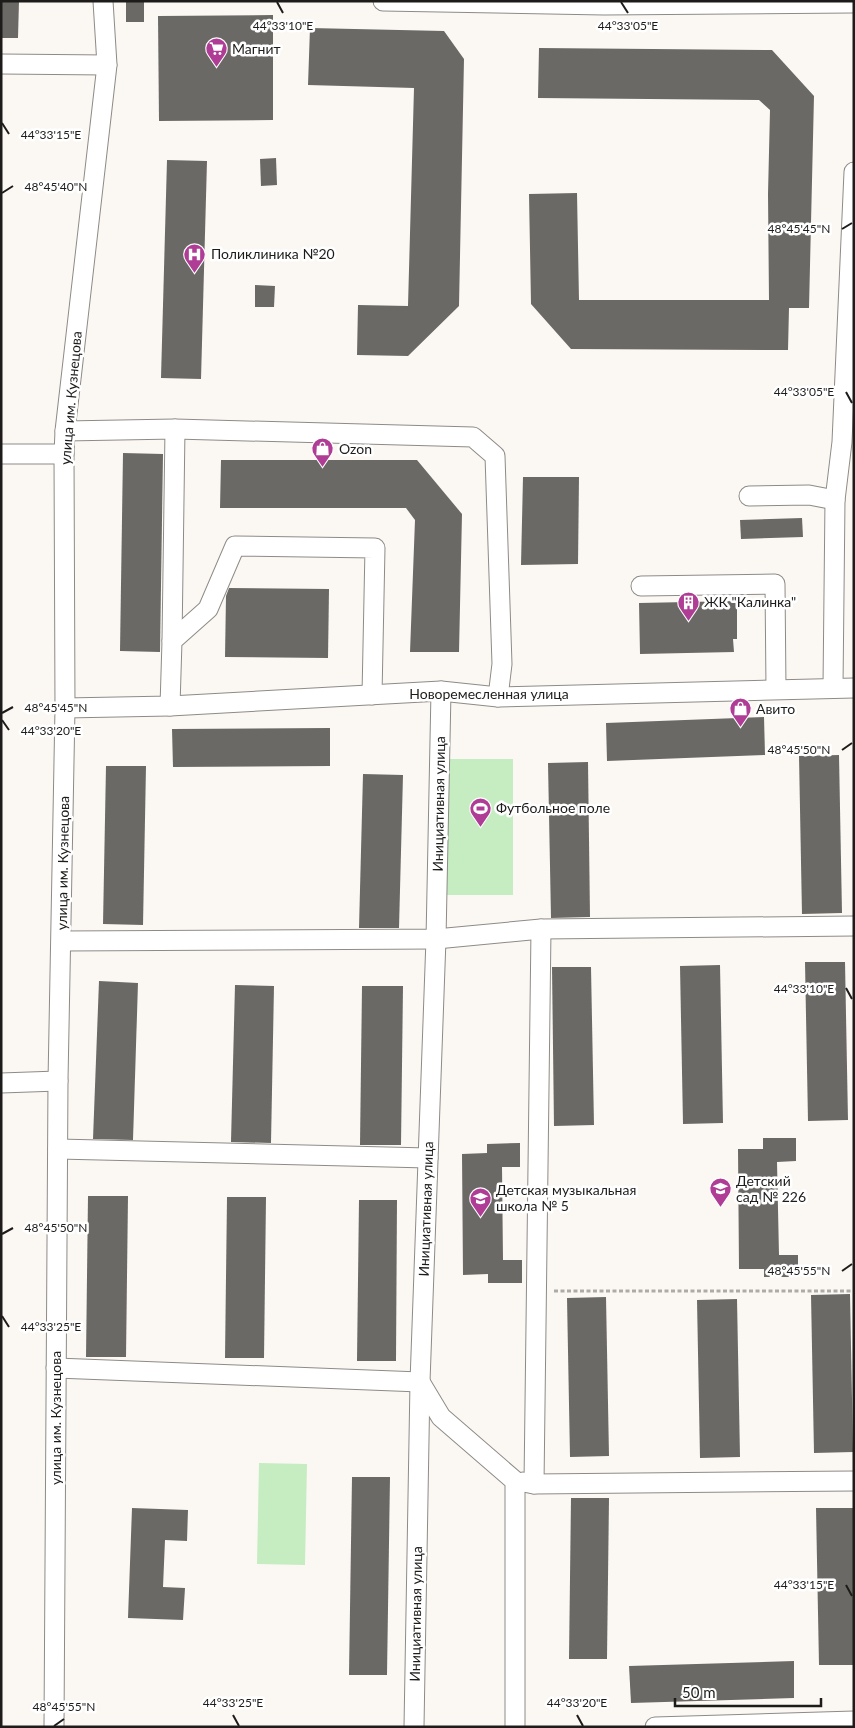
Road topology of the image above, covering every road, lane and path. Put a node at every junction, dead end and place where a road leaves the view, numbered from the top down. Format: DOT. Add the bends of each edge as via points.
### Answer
graph roads {
  1 [pos="104,1"];
  2 [pos="383,1"];
  3 [pos="511,3"];
  4 [pos="604,3"];
  5 [pos="853,5"];
  6 [pos="1,64"];
  7 [pos="107,65"];
  8 [pos="854,172"];
  9 [pos="176,429"];
  10 [pos="65,431"];
  11 [pos="1,454"];
  12 [pos="64,454"];
  13 [pos="749,496"];
  14 [pos="835,500"];
  15 [pos="640,586"];
  16 [pos="172,641"];
  17 [pos="833,687"];
  18 [pos="854,688"];
  19 [pos="776,689"];
  20 [pos="442,691"];
  21 [pos="372,695"];
  22 [pos="498,697"];
  23 [pos="170,706"];
  24 [pos="64,708"];
  25 [pos="854,926"];
  26 [pos="541,928"];
  27 [pos="436,939"];
  28 [pos="62,941"];
  29 [pos="1,1082"];
  30 [pos="58,1082"];
  31 [pos="58,1149"];
  32 [pos="428,1158"];
  33 [pos="536,1291"];
  34 [pos="854,1291"];
  35 [pos="56,1368"];
  36 [pos="420,1382"];
  37 [pos="515,1481"];
  38 [pos="854,1481"];
  39 [pos="534,1484"];
  40 [pos="854,1721"];
  41 [pos="54,1727"];
  42 [pos="414,1727"];
  43 [pos="515,1727"];
  44 [pos="655,1727"];
  1 -- 7 [label="street, улица им. Кузнецова"];
  2 -- 3 [label="street"];
  3 -- 4 [label="street"];
  4 -- 5 [label="street"];
  6 -- 7 [label="street"];
  7 -- 10 [label="street, улица им. Кузнецова"];
  8 -- 14 [label="street" via="842,442"];
  9 -- 10 [label="street"];
  9 -- 16 [label="street"];
  9 -- 22 [label="street" via="473,436 495,456 502,664"];
  10 -- 12 [label="street, улица им. Кузнецова"];
  11 -- 12 [label="street"];
  12 -- 24 [label="street, улица им. Кузнецова"];
  13 -- 14 [label="street" via="809,495"];
  14 -- 17 [label="street"];
  15 -- 19 [label="street" via="775,584"];
  16 -- 21 [label="street" via="208,609 235,546 375,548"];
  16 -- 23 [label="street"];
  17 -- 18 [label="street, Новоремесленная улица"];
  17 -- 19 [label="street, Новоремесленная улица"];
  19 -- 22 [label="street, Новоремесленная улица"];
  20 -- 21 [label="street, Новоремесленная улица"];
  20 -- 22 [label="street, Новоремесленная улица"];
  20 -- 27 [label="street, Инициативная улица"];
  21 -- 23 [label="street, Новоремесленная улица"];
  23 -- 24 [label="street, Новоремесленная улица"];
  24 -- 28 [label="street, улица им. Кузнецова"];
  25 -- 26 [label="street"];
  26 -- 27 [label="street"];
  26 -- 33 [label="street"];
  27 -- 28 [label="street"];
  27 -- 32 [label="street, Инициативная улица"];
  28 -- 30 [label="street, улица им. Кузнецова"];
  29 -- 30 [label="street"];
  30 -- 31 [label="street, улица им. Кузнецова"];
  31 -- 32 [label="street"];
  31 -- 35 [label="street, улица им. Кузнецова"];
  32 -- 36 [label="street, Инициативная улица"];
  33 -- 34 [label="path"];
  33 -- 39 [label="street"];
  35 -- 36 [label="street"];
  35 -- 41 [label="street, улица им. Кузнецова"];
  36 -- 37 [label="street" via="440,1417"];
  36 -- 42 [label="street, Инициативная улица"];
  37 -- 39 [label="street"];
  37 -- 43 [label="street"];
  38 -- 39 [label="street"];
  40 -- 44 [label="street"];
}
